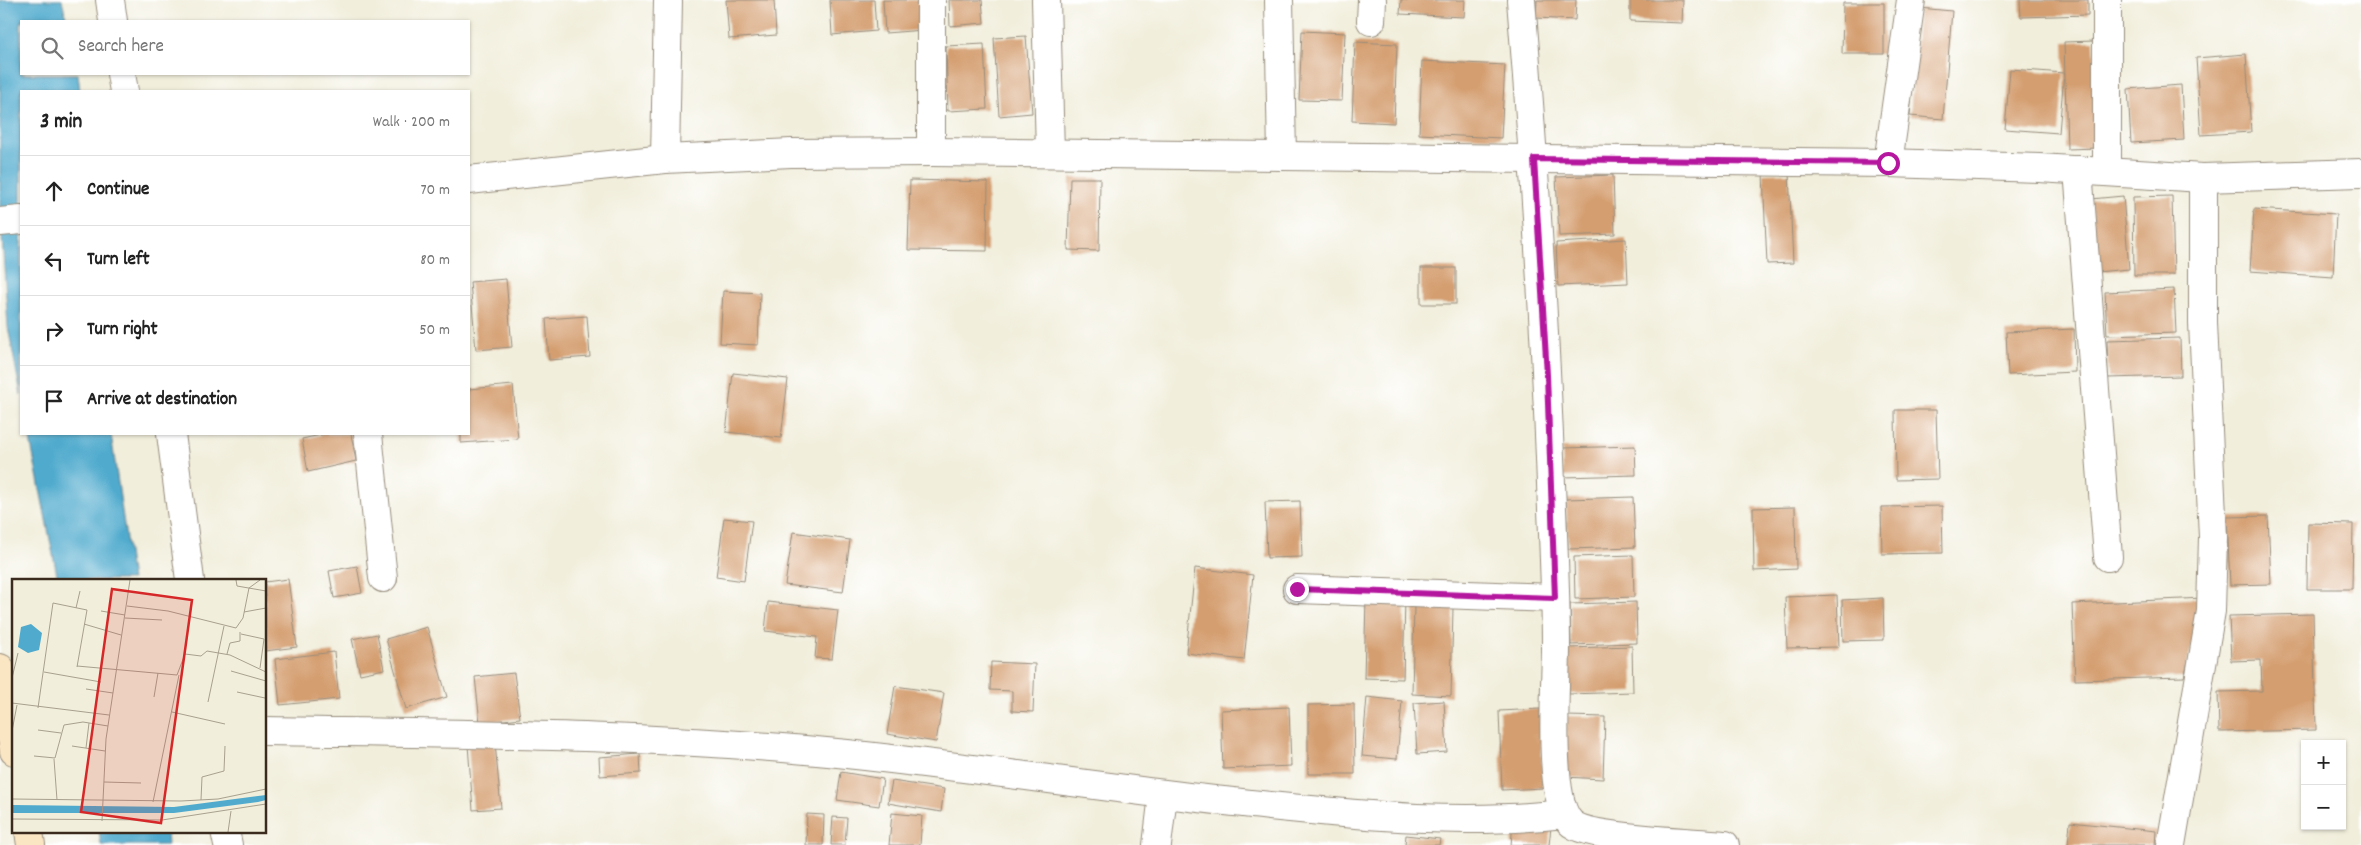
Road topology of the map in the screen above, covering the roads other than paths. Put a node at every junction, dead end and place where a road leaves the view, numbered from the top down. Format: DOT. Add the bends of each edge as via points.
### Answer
graph roads {
  1 [pos="110,0"];
  2 [pos="668,0"];
  3 [pos="931,0"];
  4 [pos="1046,0"];
  5 [pos="1279,0"];
  6 [pos="1521,0"];
  7 [pos="1911,0"];
  8 [pos="2108,0"];
  9 [pos="113,20"];
  10 [pos="121,75"];
  11 [pos="124,90"];
  12 [pos="931,152"];
  13 [pos="1050,153"];
  14 [pos="1282,156"];
  15 [pos="665,159"];
  16 [pos="1534,159"];
  17 [pos="1888,163"];
  18 [pos="2078,170"];
  19 [pos="2108,172"];
  20 [pos="2361,173"];
  21 [pos="2203,178"];
  22 [pos="470,180"];
  23 [pos="171,435"];
  24 [pos="368,435"];
  25 [pos="2108,557"];
  26 [pos="383,578"];
  27 [pos="190,579"];
  28 [pos="1297,589"];
  29 [pos="1555,598"];
  30 [pos="0,668"];
  31 [pos="266,731"];
  32 [pos="12,739"];
  33 [pos="1163,795"];
  34 [pos="1564,814"];
  35 [pos="29,832"];
  36 [pos="226,832"];
  37 [pos="31,845"];
  38 [pos="228,845"];
  39 [pos="1157,845"];
  40 [pos="1725,845"];
  41 [pos="2170,845"];
  1 -- 9 [label="street"];
  2 -- 15 [label="street"];
  3 -- 12 [label="street"];
  4 -- 13 [label="street"];
  5 -- 14 [label="street"];
  6 -- 16 [label="street"];
  7 -- 17 [label="street"];
  8 -- 19 [label="street"];
  10 -- 11 [label="street"];
  12 -- 13 [label="street"];
  12 -- 15 [label="street" via="791,153"];
  13 -- 14 [label="street"];
  14 -- 16 [label="street"];
  15 -- 22 [label="street"];
  16 -- 17 [label="street"];
  16 -- 29 [label="street" via="1547,375"];
  17 -- 18 [label="street"];
  18 -- 19 [label="street"];
  18 -- 25 [label="street"];
  19 -- 21 [label="street"];
  20 -- 21 [label="street"];
  21 -- 41 [label="street" via="2203,323 2214,537 2211,611"];
  23 -- 27 [label="street"];
  24 -- 26 [label="street"];
  28 -- 29 [label="street"];
  29 -- 34 [label="street" via="1556,770 1559,802"];
  30 -- 32 [label="main road"];
  31 -- 33 [label="street" via="546,735 687,741 848,754"];
  33 -- 34 [label="street" via="1317,811 1437,819 1519,819"];
  33 -- 39 [label="street"];
  34 -- 40 [label="street" via="1572,824 1594,833"];
  35 -- 37 [label="main road"];
  36 -- 38 [label="street"];
}
